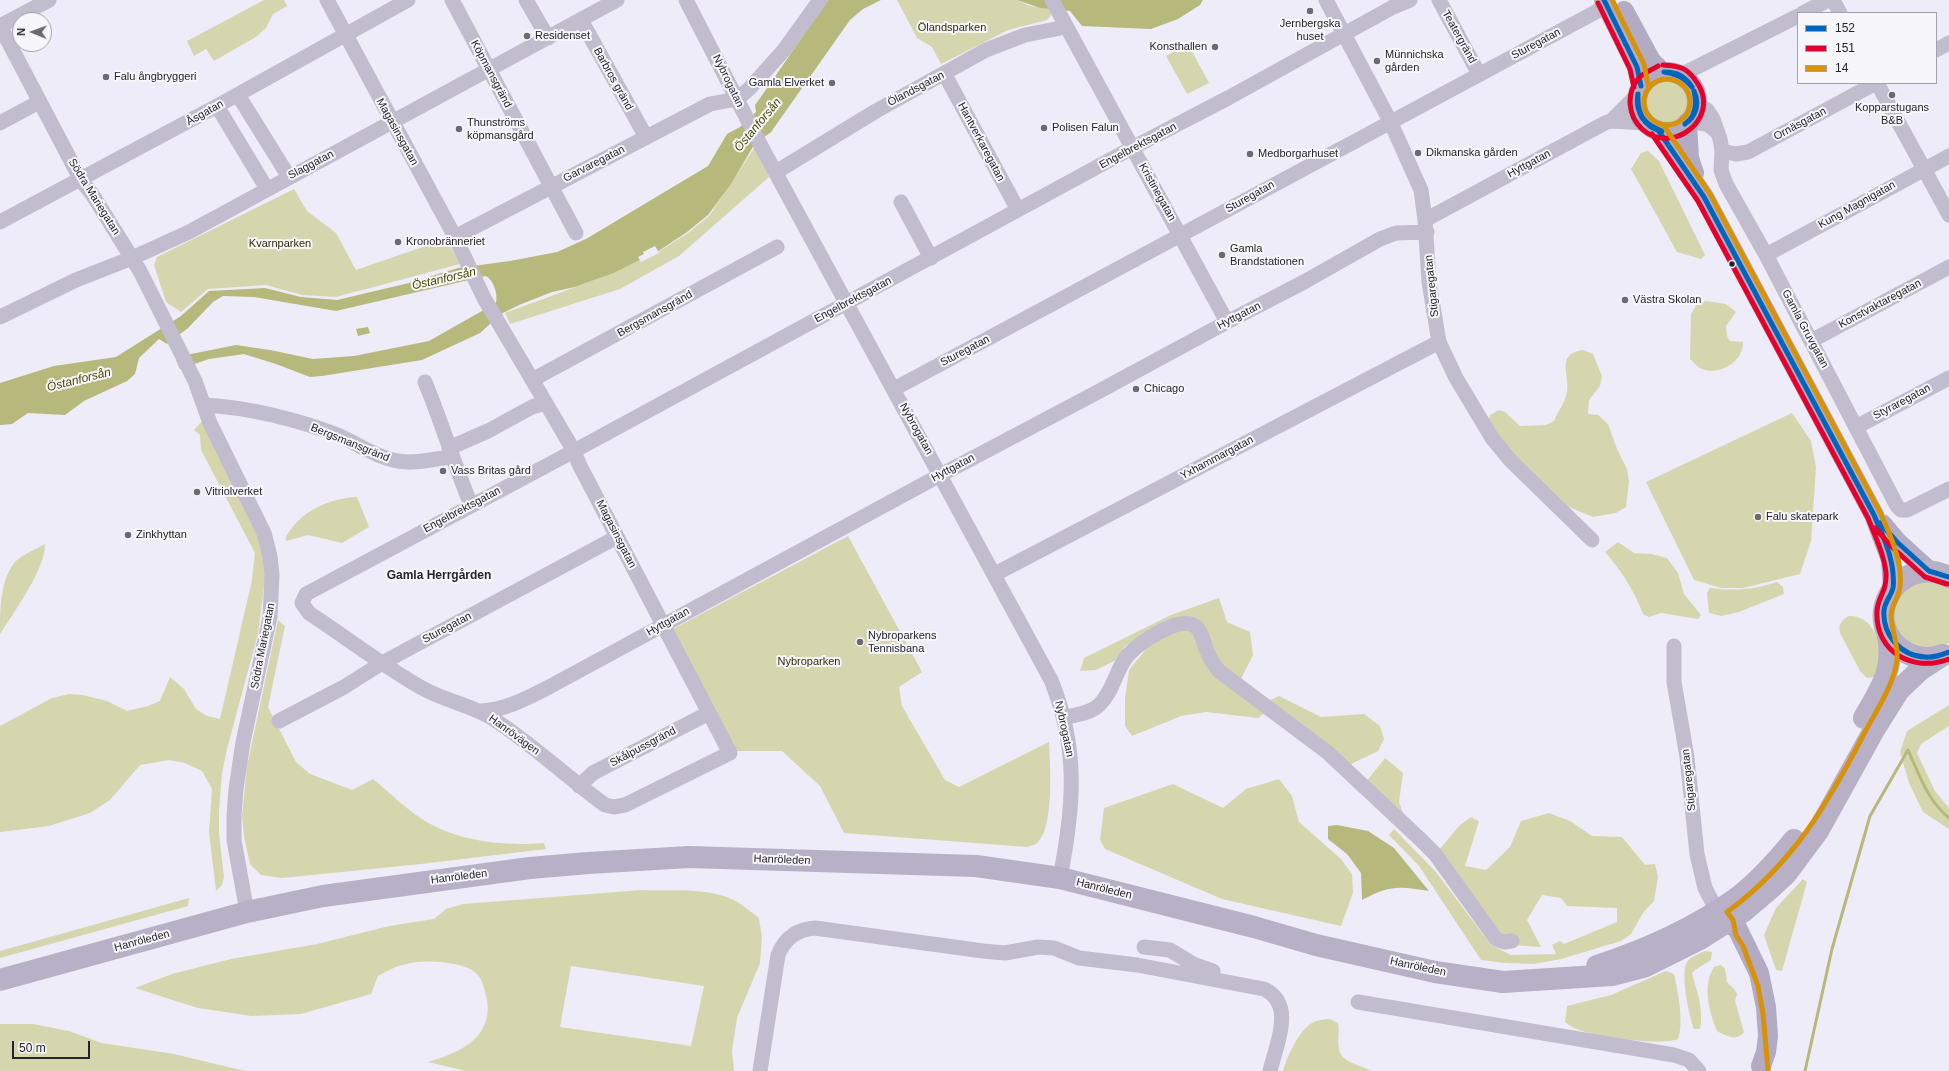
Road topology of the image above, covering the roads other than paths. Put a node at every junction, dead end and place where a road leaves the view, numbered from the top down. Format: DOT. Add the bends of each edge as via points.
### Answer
graph roads {
  1 [pos="49,0"];
  2 [pos="327,0"];
  3 [pos="408,0"];
  4 [pos="452,0"];
  5 [pos="527,0"];
  6 [pos="617,0"];
  7 [pos="686,0"];
  8 [pos="820,0"];
  9 [pos="1326,0"];
  10 [pos="1410,0"];
  11 [pos="1438,0"];
  12 [pos="1828,0"];
  13 [pos="1833,0"];
  14 [pos="1610,2"];
  15 [pos="1055,7"];
  16 [pos="1805,12"];
  17 [pos="1839,12"];
  18 [pos="1797,16"];
  19 [pos="581,20"];
  20 [pos="0,26"];
  21 [pos="1066,27"];
  22 [pos="345,34"];
  23 [pos="1344,34"];
  24 [pos="548,38"];
  25 [pos="1949,43"];
  26 [pos="1937,49"];
  27 [pos="488,70"];
  28 [pos="944,73"];
  29 [pos="1672,73"];
  30 [pos="1479,74"];
  31 [pos="1874,84"];
  32 [pos="1877,84"];
  33 [pos="1639,90"];
  34 [pos="238,95"];
  35 [pos="737,99"];
  36 [pos="39,102"];
  37 [pos="217,106"];
  38 [pos="1691,116"];
  39 [pos="1611,121"];
  40 [pos="392,122"];
  41 [pos="1390,122"];
  42 [pos="0,123"];
  43 [pos="1652,126"];
  44 [pos="646,137"];
  45 [pos="1132,148"];
  46 [pos="1722,151"];
  47 [pos="1949,156"];
  48 [pos="1924,168"];
  49 [pos="776,172"];
  50 [pos="286,178"];
  51 [pos="85,186"];
  52 [pos="550,186"];
  53 [pos="267,189"];
  54 [pos="1704,197"];
  55 [pos="901,202"];
  56 [pos="1018,210"];
  57 [pos="1949,215"];
  58 [pos="0,222"];
  59 [pos="1426,226"];
  60 [pos="576,233"];
  61 [pos="1180,235"];
  62 [pos="455,237"];
  63 [pos="777,247"];
  64 [pos="1766,255"];
  65 [pos="132,258"];
  66 [pos="930,258"];
  67 [pos="1949,267"];
  68 [pos="847,303"];
  69 [pos="0,317"];
  70 [pos="1227,322"];
  71 [pos="1812,341"];
  72 [pos="1439,342"];
  73 [pos="1949,378"];
  74 [pos="532,380"];
  75 [pos="425,382"];
  76 [pos="894,389"];
  77 [pos="545,403"];
  78 [pos="204,405"];
  79 [pos="1856,427"];
  80 [pos="574,451"];
  81 [pos="450,452"];
  82 [pos="941,474"];
  83 [pos="1949,489"];
  84 [pos="470,505"];
  85 [pos="1874,515"];
  86 [pos="617,537"];
  87 [pos="1592,540"];
  88 [pos="995,574"];
  89 [pos="1939,574"];
  90 [pos="1893,588"];
  91 [pos="302,604"];
  92 [pos="663,624"];
  93 [pos="1887,632"];
  94 [pos="1674,646"];
  95 [pos="1947,653"];
  96 [pos="382,664"];
  97 [pos="481,711"];
  98 [pos="709,713"];
  99 [pos="1064,718"];
  100 [pos="279,721"];
  101 [pos="730,753"];
  102 [pos="580,786"];
  103 [pos="1060,878"];
  104 [pos="247,912"];
  105 [pos="1722,917"];
  106 [pos="1512,941"];
  107 [pos="1144,947"];
  108 [pos="1214,979"];
  109 [pos="0,980"];
  110 [pos="1358,1002"];
  111 [pos="1761,1068"];
  112 [pos="760,1071"];
  113 [pos="1270,1071"];
  114 [pos="1699,1071"];
  1 -- 20 [label="street"];
  2 -- 22 [label="street, Magasinsgatan"];
  3 -- 22 [label="street, Åsgatan"];
  4 -- 27 [label="street, Köpmansgränd"];
  5 -- 24 [label="street"];
  6 -- 19 [label="street, Slaggatan"];
  7 -- 35 [label="street, Nybrogatan"];
  8 -- 35 [label="street" via="774,63"];
  9 -- 23 [label="street, Stigaregatan"];
  10 -- 23 [label="street, Engelbrektsgatan" via="1393,6"];
  11 -- 30 [label="street, Teatergränd"];
  12 -- 16 [label="street"];
  13 -- 17 [label="street"];
  14 -- 29 [label="main road" via="1650,61"];
  14 -- 30 [label="street, Sturegatan"];
  14 -- 33 [label="main road" via="1637,67"];
  15 -- 21 [label="street, Kristinegatan"];
  18 -- 29 [label="street"];
  19 -- 24 [label="street, Slaggatan"];
  19 -- 44 [label="street, Barbros gränd"];
  20 -- 36 [label="street, Södra Mariegatan"];
  21 -- 28 [label="street, Ölandsgatan" via="1029,34 1005,42"];
  21 -- 45 [label="street, Kristinegatan"];
  22 -- 34 [label="street, Åsgatan"];
  22 -- 40 [label="street, Magasinsgatan"];
  23 -- 41 [label="street, Stigaregatan"];
  23 -- 45 [label="street, Engelbrektsgatan"];
  24 -- 27 [label="street, Slaggatan"];
  25 -- 26 [label="street"];
  27 -- 40 [label="street, Slaggatan"];
  27 -- 52 [label="street, Köpmansgränd"];
  28 -- 49 [label="street, Ölandsgatan"];
  28 -- 56 [label="street, Hantverkaregatan"];
  29 -- 33 [label="main road" via="1650,77"];
  29 -- 38 [label="main road" via="1693,87"];
  30 -- 41 [label="street, Sturegatan"];
  31 -- 46 [label="street, Ornäsgatan" via="1748,152 1736,154"];
  32 -- 48 [label="street"];
  33 -- 39 [label="street, Hyttgatan"];
  33 -- 43 [label="main road" via="1637,107"];
  34 -- 37 [label="street, Åsgatan"];
  34 -- 50 [label="street"];
  35 -- 44 [label="street, Garvaregatan" via="710,104"];
  35 -- 49 [label="street, Nybrogatan"];
  36 -- 42 [label="street"];
  36 -- 51 [label="street, Södra Mariegatan"];
  37 -- 51 [label="street, Åsgatan"];
  37 -- 53 [label="street"];
  38 -- 43 [label="main road" via="1673,131"];
  38 -- 46 [label="street, Gamla Gruvgatan" via="1717,132"];
  38 -- 54 [label="main road" via="1689,158"];
  39 -- 43 [label="street"];
  39 -- 59 [label="street, Hyttgatan"];
  40 -- 50 [label="street, Slaggatan"];
  40 -- 62 [label="street, Magasinsgatan"];
  41 -- 59 [label="street, Stigaregatan" via="1421,190"];
  41 -- 61 [label="street, Sturegatan"];
  43 -- 54 [label="main road"];
  44 -- 52 [label="street, Garvaregatan"];
  45 -- 56 [label="street, Engelbrektsgatan"];
  45 -- 61 [label="street, Kristinegatan"];
  46 -- 64 [label="street, Gamla Gruvgatan" via="1722,176"];
  47 -- 48 [label="street, Kung Magnigatan"];
  48 -- 57 [label="street"];
  48 -- 64 [label="street, Kung Magnigatan"];
  49 -- 68 [label="street, Nybrogatan"];
  50 -- 53 [label="street, Slaggatan"];
  51 -- 58 [label="street, Åsgatan"];
  51 -- 65 [label="street, Södra Mariegatan"];
  52 -- 60 [label="street, Köpmansgränd"];
  52 -- 62 [label="street, Garvaregatan"];
  53 -- 65 [label="street, Slaggatan" via="189,232"];
  54 -- 85 [label="main road"];
  55 -- 66 [label="street"];
  56 -- 66 [label="street, Engelbrektsgatan"];
  59 -- 70 [label="street, Hyttgatan" via="1380,238"];
  59 -- 72 [label="street, Stigaregatan" via="1430,282"];
  61 -- 70 [label="street, Kristinegatan"];
  61 -- 76 [label="street, Sturegatan"];
  62 -- 74 [label="street, Magasinsgatan" via="488,304"];
  63 -- 74 [label="street, Bergsmansgränd"];
  64 -- 71 [label="street, Gamla Gruvgatan"];
  65 -- 69 [label="street, Slaggatan" via="76,280"];
  65 -- 78 [label="street, Södra Mariegatan" via="183,356"];
  66 -- 68 [label="street, Engelbrektsgatan"];
  67 -- 71 [label="street, Konstvaktaregatan"];
  68 -- 76 [label="street, Nybrogatan"];
  68 -- 80 [label="street, Engelbrektsgatan"];
  70 -- 82 [label="street, Hyttgatan"];
  71 -- 79 [label="street, Gamla Gruvgatan"];
  72 -- 87 [label="street, Stigaregatan" via="1466,397 1492,438 1511,461"];
  72 -- 88 [label="street, Yxhammargatan"];
  73 -- 79 [label="street, Styraregatan"];
  74 -- 77 [label="street, Magasinsgatan"];
  75 -- 81 [label="street" via="444,427"];
  76 -- 82 [label="street, Nybrogatan"];
  77 -- 80 [label="street, Magasinsgatan" via="551,409"];
  77 -- 81 [label="street, Bergsmansgränd" via="532,407"];
  78 -- 81 [label="street, Bergsmansgränd" via="221,406 309,426 341,436 393,460 406,461"];
  78 -- 104 [label="street, Södra Mariegatan" via="264,533 272,575 270,617 243,742 234,814 234,840"];
  79 -- 83 [label="street, Gamla Gruvgatan" via="1901,510 1905,511"];
  80 -- 84 [label="street, Engelbrektsgatan"];
  80 -- 86 [label="street, Magasinsgatan"];
  81 -- 84 [label="street"];
  82 -- 88 [label="street, Nybrogatan"];
  82 -- 92 [label="street, Hyttgatan"];
  84 -- 91 [label="street, Engelbrektsgatan" via="306,594"];
  85 -- 89 [label="main road" via="1897,542"];
  85 -- 90 [label="main road" via="1891,560"];
  86 -- 92 [label="street, Magasinsgatan"];
  86 -- 96 [label="street, Sturegatan"];
  88 -- 99 [label="street, Nybrogatan" via="1048,673"];
  89 -- 90 [label="highway" via="1912,574 1899,581"];
  90 -- 93 [label="highway, Hanröleden" via="1885,604"];
  91 -- 96 [label="street, Hanrövägen" via="309,613"];
  92 -- 97 [label="street, Hyttgatan" via="519,703 496,710"];
  92 -- 98 [label="street, Magasinsgatan"];
  93 -- 95 [label="highway" via="1898,647 1910,655 1924,658"];
  93 -- 105 [label="highway, Hanröleden" via="1891,651 1888,672 1812,814 1799,834 1770,868"];
  94 -- 105 [label="street, Stigaregatan" via="1674,682 1687,757 1697,854 1705,888"];
  95 -- 105 [label="highway, Hanröleden" via="1920,670 1899,690 1818,831 1786,874 1744,911"];
  96 -- 97 [label="street, Hanrövägen" via="434,695"];
  96 -- 100 [label="street, Sturegatan"];
  97 -- 102 [label="street, Hanrövägen" via="519,737"];
  98 -- 101 [label="street, Magasinsgatan"];
  98 -- 102 [label="street, Skålpussgränd" via="593,774"];
  99 -- 103 [label="street, Nybrogatan" via="1071,761 1072,800"];
  99 -- 106 [label="street" via="1098,706 1108,694 1128,655 1149,639 1178,623 1193,625 1199,630 1208,654 1219,671 1327,752 1430,848 1496,939"];
  101 -- 102 [label="street, Hanrövägen" via="619,807 605,805"];
  103 -- 104 [label="highway, Hanröleden" via="976,866 689,857 530,868 323,896"];
  103 -- 105 [label="highway, Hanröleden" via="1316,945 1435,972 1504,982 1564,978 1640,951 1682,931"];
  104 -- 109 [label="highway, Hanröleden"];
  105 -- 111 [label="main road" via="1737,928 1759,973 1766,1007 1768,1036"];
  107 -- 108 [label="street" via="1170,950 1193,964 1214,971"];
  108 -- 112 [label="street" via="1079,958 1054,948 990,952 808,929 787,940 778,955"];
  108 -- 113 [label="street" via="1260,987 1276,997 1282,1009 1281,1022"];
  110 -- 114 [label="street" via="1674,1055 1689,1060"];
}
